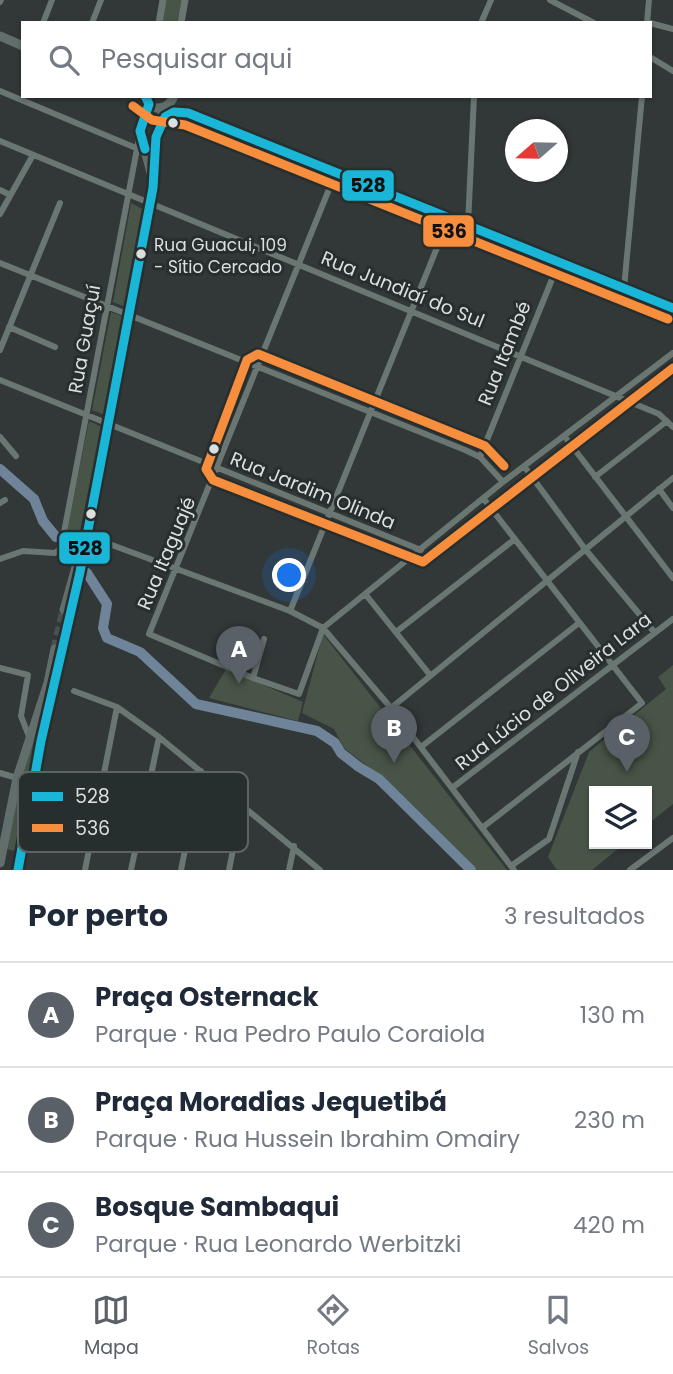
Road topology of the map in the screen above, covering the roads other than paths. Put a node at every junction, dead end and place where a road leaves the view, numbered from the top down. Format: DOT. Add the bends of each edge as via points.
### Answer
graph roads {
  1 [pos="52,0"];
  2 [pos="101,0"];
  3 [pos="163,0"];
  4 [pos="185,0"];
  5 [pos="491,0"];
  6 [pos="551,0"];
  7 [pos="649,0"];
  8 [pos="44,21"];
  9 [pos="93,21"];
  10 [pos="159,21"];
  11 [pos="181,21"];
  12 [pos="482,21"];
  13 [pos="590,21"];
  14 [pos="648,21"];
  15 [pos="652,24"];
  16 [pos="673,29"];
  17 [pos="0,36"];
  18 [pos="21,45"];
  19 [pos="652,58"];
  20 [pos="673,71"];
  21 [pos="0,91"];
  22 [pos="172,98"];
  23 [pos="175,98"];
  24 [pos="474,98"];
  25 [pos="642,98"];
  26 [pos="145,99"];
  27 [pos="163,108"];
  28 [pos="185,112"];
  29 [pos="162,119"];
  30 [pos="140,131"];
  31 [pos="0,141"];
  32 [pos="154,145"];
  33 [pos="136,148"];
  34 [pos="33,155"];
  35 [pos="336,172"];
  36 [pos="154,184"];
  37 [pos="0,190"];
  38 [pos="10,195"];
  39 [pos="128,195"];
  40 [pos="60,203"];
  41 [pos="150,205"];
  42 [pos="0,214"];
  43 [pos="449,218"];
  44 [pos="468,225"];
  45 [pos="559,262"];
  46 [pos="0,263"];
  47 [pos="300,265"];
  48 [pos="30,274"];
  49 [pos="624,288"];
  50 [pos="108,304"];
  51 [pos="673,308"];
  52 [pos="411,310"];
  53 [pos="129,313"];
  54 [pos="9,327"];
  55 [pos="55,347"];
  56 [pos="0,350"];
  57 [pos="673,353"];
  58 [pos="520,354"];
  59 [pos="258,366"];
  60 [pos="0,380"];
  61 [pos="616,397"];
  62 [pos="369,412"];
  63 [pos="88,417"];
  64 [pos="667,421"];
  65 [pos="107,425"];
  66 [pos="673,427"];
  67 [pos="0,437"];
  68 [pos="565,437"];
  69 [pos="16,456"];
  70 [pos="480,457"];
  71 [pos="524,467"];
  72 [pos="218,469"];
  73 [pos="595,477"];
  74 [pos="673,478"];
  75 [pos="503,482"];
  76 [pos="659,489"];
  77 [pos="483,498"];
  78 [pos="673,508"];
  79 [pos="329,513"];
  80 [pos="625,517"];
  81 [pos="86,535"];
  82 [pos="515,539"];
  83 [pos="585,549"];
  84 [pos="421,550"];
  85 [pos="0,559"];
  86 [pos="177,569"];
  87 [pos="673,578"];
  88 [pos="547,580"];
  89 [pos="366,595"];
  90 [pos="67,611"];
  91 [pos="289,611"];
  92 [pos="673,619"];
  93 [pos="579,622"];
  94 [pos="323,628"];
  95 [pos="396,632"];
  96 [pos="655,633"];
  97 [pos="264,639"];
  98 [pos="613,664"];
  99 [pos="0,668"];
  100 [pos="430,675"];
  101 [pos="253,678"];
  102 [pos="74,691"];
  103 [pos="117,707"];
  104 [pos="391,708"];
  105 [pos="159,737"];
  106 [pos="30,739"];
  107 [pos="421,747"];
  108 [pos="579,751"];
  109 [pos="201,771"];
  110 [pos="19,772"];
  111 [pos="35,772"];
  112 [pos="105,772"];
  113 [pos="151,772"];
  114 [pos="0,773"];
  115 [pos="18,775"];
  116 [pos="17,778"];
  117 [pos="452,789"];
  118 [pos="248,809"];
  119 [pos="482,828"];
  120 [pos="673,838"];
  121 [pos="294,846"];
  122 [pos="89,852"];
  123 [pos="135,852"];
  124 [pos="185,852"];
  125 [pos="233,852"];
  126 [pos="0,860"];
  127 [pos="18,866"];
  128 [pos="513,868"];
  129 [pos="85,870"];
  130 [pos="131,870"];
  131 [pos="181,870"];
  132 [pos="229,870"];
  133 [pos="289,870"];
  134 [pos="320,870"];
  135 [pos="630,870"];
  1 -- 8 [label="street"];
  2 -- 9 [label="street"];
  3 -- 10 [label="street"];
  4 -- 11 [label="street"];
  5 -- 12 [label="street"];
  6 -- 13 [label="street"];
  7 -- 14 [label="street"];
  15 -- 16 [label="street"];
  17 -- 18 [label="main road"];
  19 -- 20 [label="street"];
  21 -- 33 [label="street"];
  22 -- 27 [label="main road"];
  23 -- 28 [label="main road"];
  24 -- 44 [label="street"];
  25 -- 49 [label="street"];
  26 -- 27 [label="main road"];
  26 -- 30 [label="main road, Rua Guaçuí"];
  27 -- 28 [label="main road"];
  27 -- 29 [label="main road, Rua Guaçuí"];
  28 -- 29 [label="main road"];
  28 -- 35 [label="main road"];
  29 -- 32 [label="main road, Rua Guaçuí"];
  30 -- 32 [label="main road" via="145,142"];
  30 -- 33 [label="street, Rua Guaçuí"];
  30 -- 36 [label="main road, Rua Guaçuí"];
  31 -- 34 [label="street, Rua Jundiaí do Sul"];
  32 -- 36 [label="main road, Rua Guaçuí"];
  33 -- 39 [label="street, Rua Guaçuí"];
  34 -- 38 [label="street"];
  34 -- 39 [label="street, Rua Jundiaí do Sul"];
  35 -- 43 [label="main road"];
  35 -- 47 [label="street, Rua Itaguajé"];
  36 -- 41 [label="main road, Rua Guaçuí"];
  37 -- 38 [label="street"];
  38 -- 42 [label="street"];
  39 -- 41 [label="street, Rua Jundiaí do Sul"];
  39 -- 50 [label="street, Rua Guaçuí"];
  40 -- 48 [label="street"];
  41 -- 47 [label="street, Rua Jundiaí do Sul"];
  41 -- 53 [label="main road, Rua Guaçuí"];
  43 -- 44 [label="main road"];
  43 -- 52 [label="street"];
  44 -- 45 [label="main road"];
  45 -- 49 [label="main road"];
  45 -- 58 [label="street, Rua Itambé"];
  46 -- 48 [label="street"];
  47 -- 52 [label="street, Rua Jundiaí do Sul"];
  47 -- 59 [label="street, Rua Itaguajé"];
  48 -- 50 [label="street"];
  48 -- 54 [label="street"];
  49 -- 51 [label="main road"];
  50 -- 53 [label="street"];
  50 -- 63 [label="street, Rua Guaçuí"];
  52 -- 58 [label="street, Rua Jundiaí do Sul"];
  52 -- 62 [label="street"];
  53 -- 59 [label="street"];
  53 -- 65 [label="main road, Rua Guaçuí"];
  54 -- 55 [label="street"];
  54 -- 56 [label="street"];
  57 -- 61 [label="street"];
  58 -- 61 [label="street, Rua Jundiaí do Sul"];
  58 -- 70 [label="street, Rua Itambé"];
  59 -- 62 [label="street"];
  59 -- 72 [label="street, Rua Itaguajé"];
  60 -- 63 [label="street, Rua Jardim Olinda"];
  61 -- 64 [label="street, Rua Jundiaí do Sul"];
  61 -- 68 [label="street"];
  62 -- 70 [label="street"];
  62 -- 79 [label="street"];
  63 -- 65 [label="street, Rua Jardim Olinda"];
  63 -- 85 [label="street, Rua Guaçuí" via="62,546 58,552 23,551"];
  64 -- 66 [label="street, Rua Jundiaí do Sul"];
  64 -- 73 [label="street"];
  65 -- 72 [label="street, Rua Jardim Olinda"];
  65 -- 81 [label="main road, Rua Guaçuí"];
  67 -- 69 [label="street"];
  68 -- 71 [label="street"];
  68 -- 73 [label="street"];
  70 -- 75 [label="street"];
  71 -- 75 [label="street"];
  71 -- 83 [label="street"];
  72 -- 79 [label="street, Rua Jardim Olinda"];
  72 -- 86 [label="street, Rua Itaguajé"];
  73 -- 80 [label="street"];
  74 -- 76 [label="street"];
  75 -- 77 [label="street"];
  76 -- 78 [label="street"];
  76 -- 80 [label="street"];
  77 -- 82 [label="street"];
  77 -- 84 [label="street"];
  79 -- 84 [label="street, Rua Jardim Olinda"];
  79 -- 91 [label="street"];
  80 -- 83 [label="street"];
  80 -- 87 [label="street"];
  81 -- 86 [label="street"];
  81 -- 90 [label="main road, Rua Guaçuí"];
  82 -- 88 [label="street"];
  82 -- 95 [label="street"];
  83 -- 88 [label="street"];
  83 -- 96 [label="street"];
  84 -- 89 [label="street"];
  86 -- 91 [label="street"];
  86 -- 101 [label="street, Rua Itaguajé" via="149,634"];
  88 -- 93 [label="street"];
  88 -- 100 [label="street"];
  89 -- 94 [label="street"];
  89 -- 95 [label="street"];
  91 -- 94 [label="street"];
  92 -- 96 [label="street, Rua Lúcio de Oliveira Lara"];
  93 -- 98 [label="street"];
  93 -- 107 [label="street"];
  94 -- 101 [label="street" via="299,694"];
  94 -- 104 [label="street"];
  95 -- 100 [label="street"];
  96 -- 98 [label="street, Rua Lúcio de Oliveira Lara"];
  97 -- 101 [label="street"];
  98 -- 108 [label="street" via="642,703"];
  98 -- 117 [label="street, Rua Lúcio de Oliveira Lara"];
  99 -- 106 [label="street" via="28,675 21,716"];
  100 -- 104 [label="street"];
  102 -- 103 [label="street"];
  103 -- 105 [label="street"];
  103 -- 112 [label="street"];
  104 -- 107 [label="street"];
  105 -- 109 [label="street"];
  105 -- 113 [label="street"];
  106 -- 110 [label="main road"];
  106 -- 111 [label="main road" via="58,650"];
  107 -- 117 [label="street"];
  108 -- 119 [label="street"];
  108 -- 128 [label="street" via="549,839"];
  114 -- 116 [label="street"];
  115 -- 116 [label="main road"];
  116 -- 126 [label="main road"];
  117 -- 119 [label="street"];
  118 -- 121 [label="street"];
  119 -- 128 [label="street"];
  120 -- 135 [label="street"];
  121 -- 133 [label="street"];
  121 -- 134 [label="street"];
  122 -- 129 [label="street"];
  123 -- 130 [label="street"];
  124 -- 131 [label="street"];
  125 -- 132 [label="street"];
  126 -- 127 [label="main road" via="11,853"];
}
